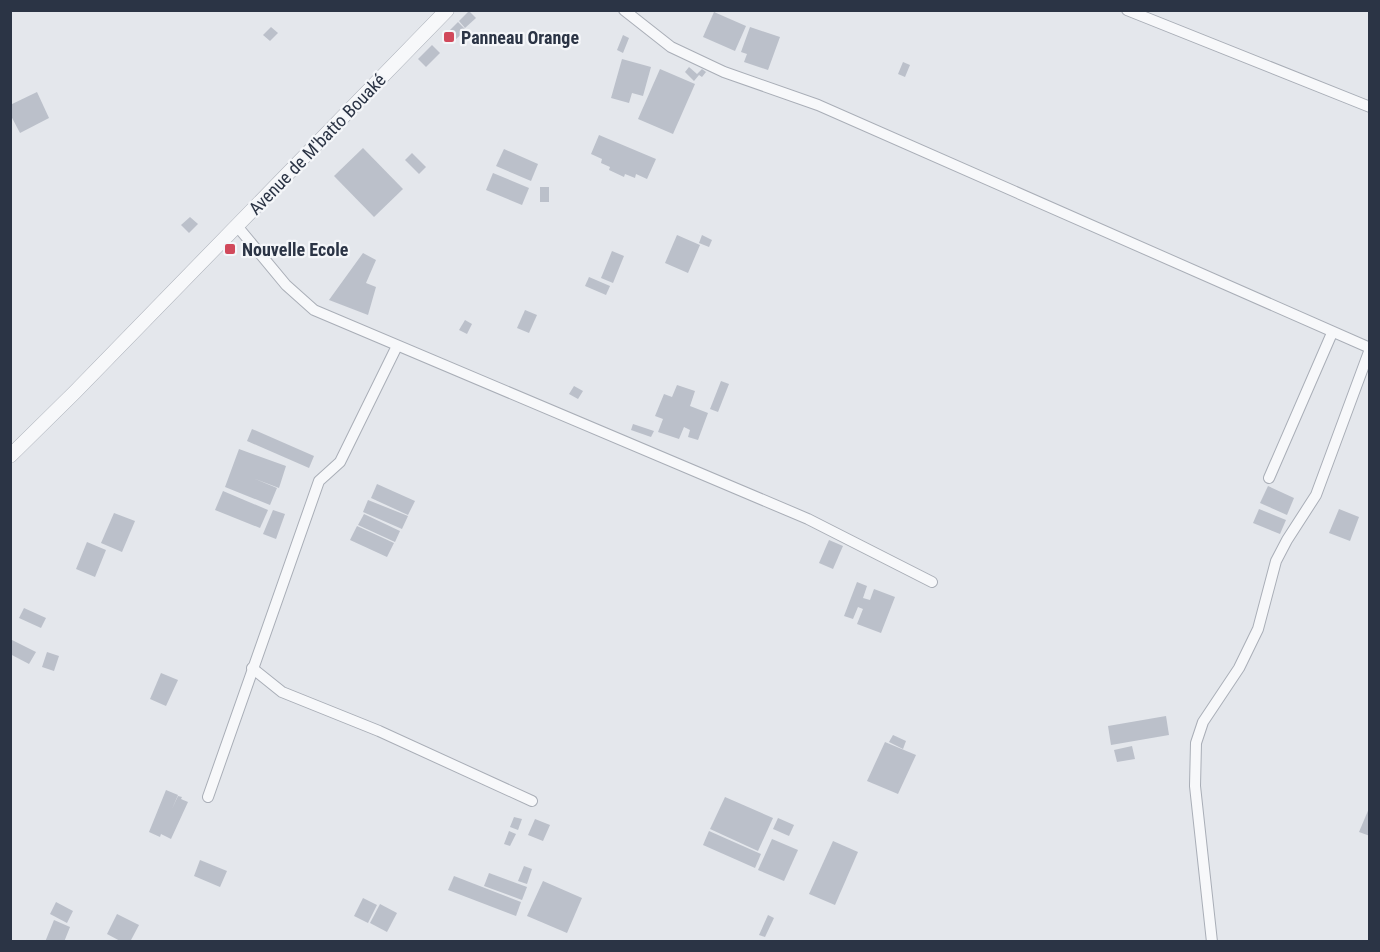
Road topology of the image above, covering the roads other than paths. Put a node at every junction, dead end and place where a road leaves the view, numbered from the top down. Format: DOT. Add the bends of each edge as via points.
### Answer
graph roads {
  1 [pos="447,10"];
  2 [pos="624,10"];
  3 [pos="1127,10"];
  4 [pos="1370,107"];
  5 [pos="237,226"];
  6 [pos="1332,333"];
  7 [pos="397,346"];
  8 [pos="1370,349"];
  9 [pos="10,456"];
  10 [pos="1269,478"];
  11 [pos="932,582"];
  12 [pos="252,668"];
  13 [pos="208,797"];
  14 [pos="532,801"];
  15 [pos="1212,942"];
  1 -- 5 [label="street, Avenue de M'batto Bouaké"];
  2 -- 6 [label="street" via="671,47 724,72 818,105"];
  3 -- 4 [label="street"];
  5 -- 7 [label="street" via="286,285 314,310"];
  5 -- 9 [label="street, Avenue de M'batto Bouaké"];
  6 -- 8 [label="street"];
  6 -- 10 [label="street"];
  7 -- 11 [label="street" via="808,519"];
  7 -- 12 [label="street" via="340,462 319,481"];
  8 -- 15 [label="street" via="1316,495 1276,561 1258,629 1239,668 1203,722 1196,743 1195,786"];
  12 -- 13 [label="street"];
  12 -- 14 [label="street" via="282,692 379,731"];
}
